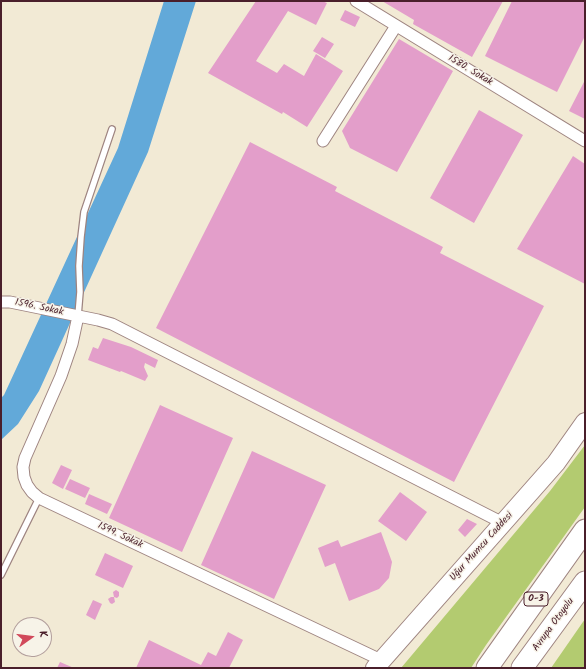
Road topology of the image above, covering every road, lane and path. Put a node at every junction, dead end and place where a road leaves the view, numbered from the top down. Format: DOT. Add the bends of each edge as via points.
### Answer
graph roads {
  1 [pos="356,1"];
  2 [pos="396,26"];
  3 [pos="112,129"];
  4 [pos="322,141"];
  5 [pos="585,141"];
  6 [pos="1,302"];
  7 [pos="78,316"];
  8 [pos="585,422"];
  9 [pos="38,498"];
  10 [pos="503,523"];
  11 [pos="585,530"];
  12 [pos="1,575"];
  13 [pos="585,582"];
  14 [pos="378,664"];
  15 [pos="487,668"];
  16 [pos="522,668"];
  1 -- 2 [label="street, 1580. Sokak"];
  2 -- 4 [label="street"];
  2 -- 5 [label="street, 1580. Sokak"];
  3 -- 7 [label="lane" via="84,212"];
  6 -- 7 [label="street, 1596. Sokak"];
  7 -- 9 [label="street, 1599. Sokak" via="61,376 23,467 27,485"];
  7 -- 10 [label="street, 1596. Sokak" via="112,324"];
  8 -- 10 [label="main road, Uğur Mumcu Caddesi" via="556,463"];
  9 -- 12 [label="lane"];
  9 -- 14 [label="street, 1599. Sokak"];
  10 -- 14 [label="main road, Uğur Mumcu Caddesi"];
  11 -- 15 [label="highway, O-3"];
  13 -- 16 [label="highway, Avrupa Otoyolu"];
}
